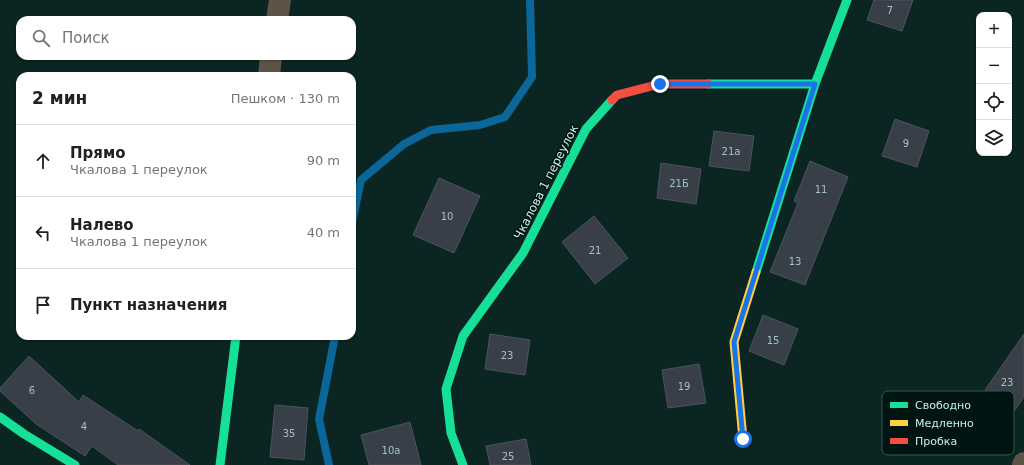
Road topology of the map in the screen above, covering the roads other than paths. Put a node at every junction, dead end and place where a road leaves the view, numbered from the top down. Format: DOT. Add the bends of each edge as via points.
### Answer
graph roads {
  1 [pos="280,0"];
  2 [pos="846,0"];
  3 [pos="278,16"];
  4 [pos="271,60"];
  5 [pos="269,72"];
  6 [pos="815,84"];
  7 [pos="236,340"];
  8 [pos="0,417"];
  9 [pos="743,439"];
  10 [pos="75,465"];
  11 [pos="220,465"];
  12 [pos="463,465"];
  1 -- 3 [label="street"];
  2 -- 6 [label="street"];
  4 -- 5 [label="street"];
  6 -- 9 [label="street" via="734,342"];
  6 -- 12 [label="street, Чкалова 1 переулок" via="660,84 617,95 586,129 523,253 463,336 446,389 451,433"];
  7 -- 11 [label="street"];
  8 -- 10 [label="street"];
}
